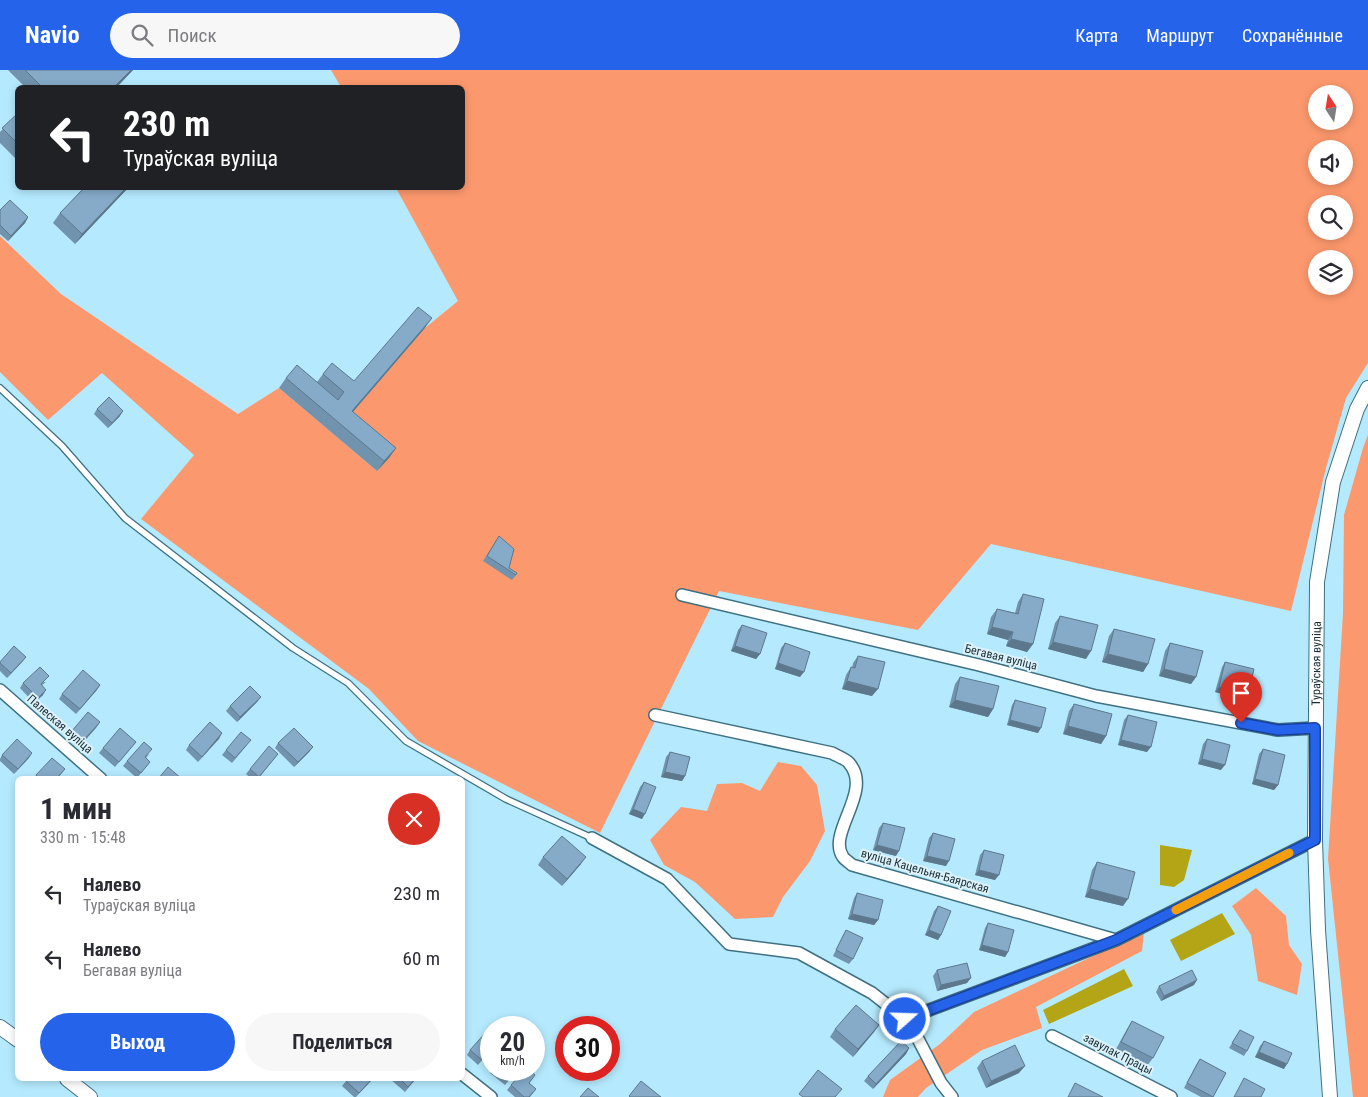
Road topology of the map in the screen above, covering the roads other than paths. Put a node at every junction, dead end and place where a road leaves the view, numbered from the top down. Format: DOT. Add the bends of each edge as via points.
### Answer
graph roads {
  1 [pos="0,388"];
  2 [pos="1368,388"];
  3 [pos="682,595"];
  4 [pos="0,690"];
  5 [pos="656,715"];
  6 [pos="1315,728"];
  7 [pos="98,776"];
  8 [pos="592,838"];
  9 [pos="1315,840"];
  10 [pos="1116,940"];
  11 [pos="905,1019"];
  12 [pos="0,1027"];
  13 [pos="1052,1036"];
  14 [pos="15,1038"];
  15 [pos="465,1076"];
  16 [pos="70,1081"];
  17 [pos="90,1097"];
  18 [pos="491,1097"];
  19 [pos="952,1097"];
  20 [pos="1171,1097"];
  21 [pos="1330,1097"];
  1 -- 8 [label="lane" via="62,446 124,518 293,648 348,683 406,741 506,799"];
  2 -- 6 [label="street, Тураўская вуліца" via="1357,409 1333,482 1317,582"];
  3 -- 6 [label="street, Бегавая вуліца" via="980,665 1096,696 1278,730"];
  4 -- 7 [label="street, Палеская вуліца"];
  5 -- 10 [label="street, вуліца Кацельня-Баярская" via="832,753 849,762 857,788 839,843 842,856 852,865"];
  6 -- 9 [label="street, Тураўская вуліца"];
  8 -- 11 [label="street" via="667,879 729,944 800,953 872,993"];
  9 -- 10 [label="street"];
  9 -- 21 [label="street, Тураўская вуліца"];
  10 -- 11 [label="street"];
  11 -- 19 [label="street"];
  12 -- 14 [label="street"];
  13 -- 20 [label="street, завулак Працы"];
  15 -- 18 [label="street"];
  16 -- 17 [label="street"];
}
